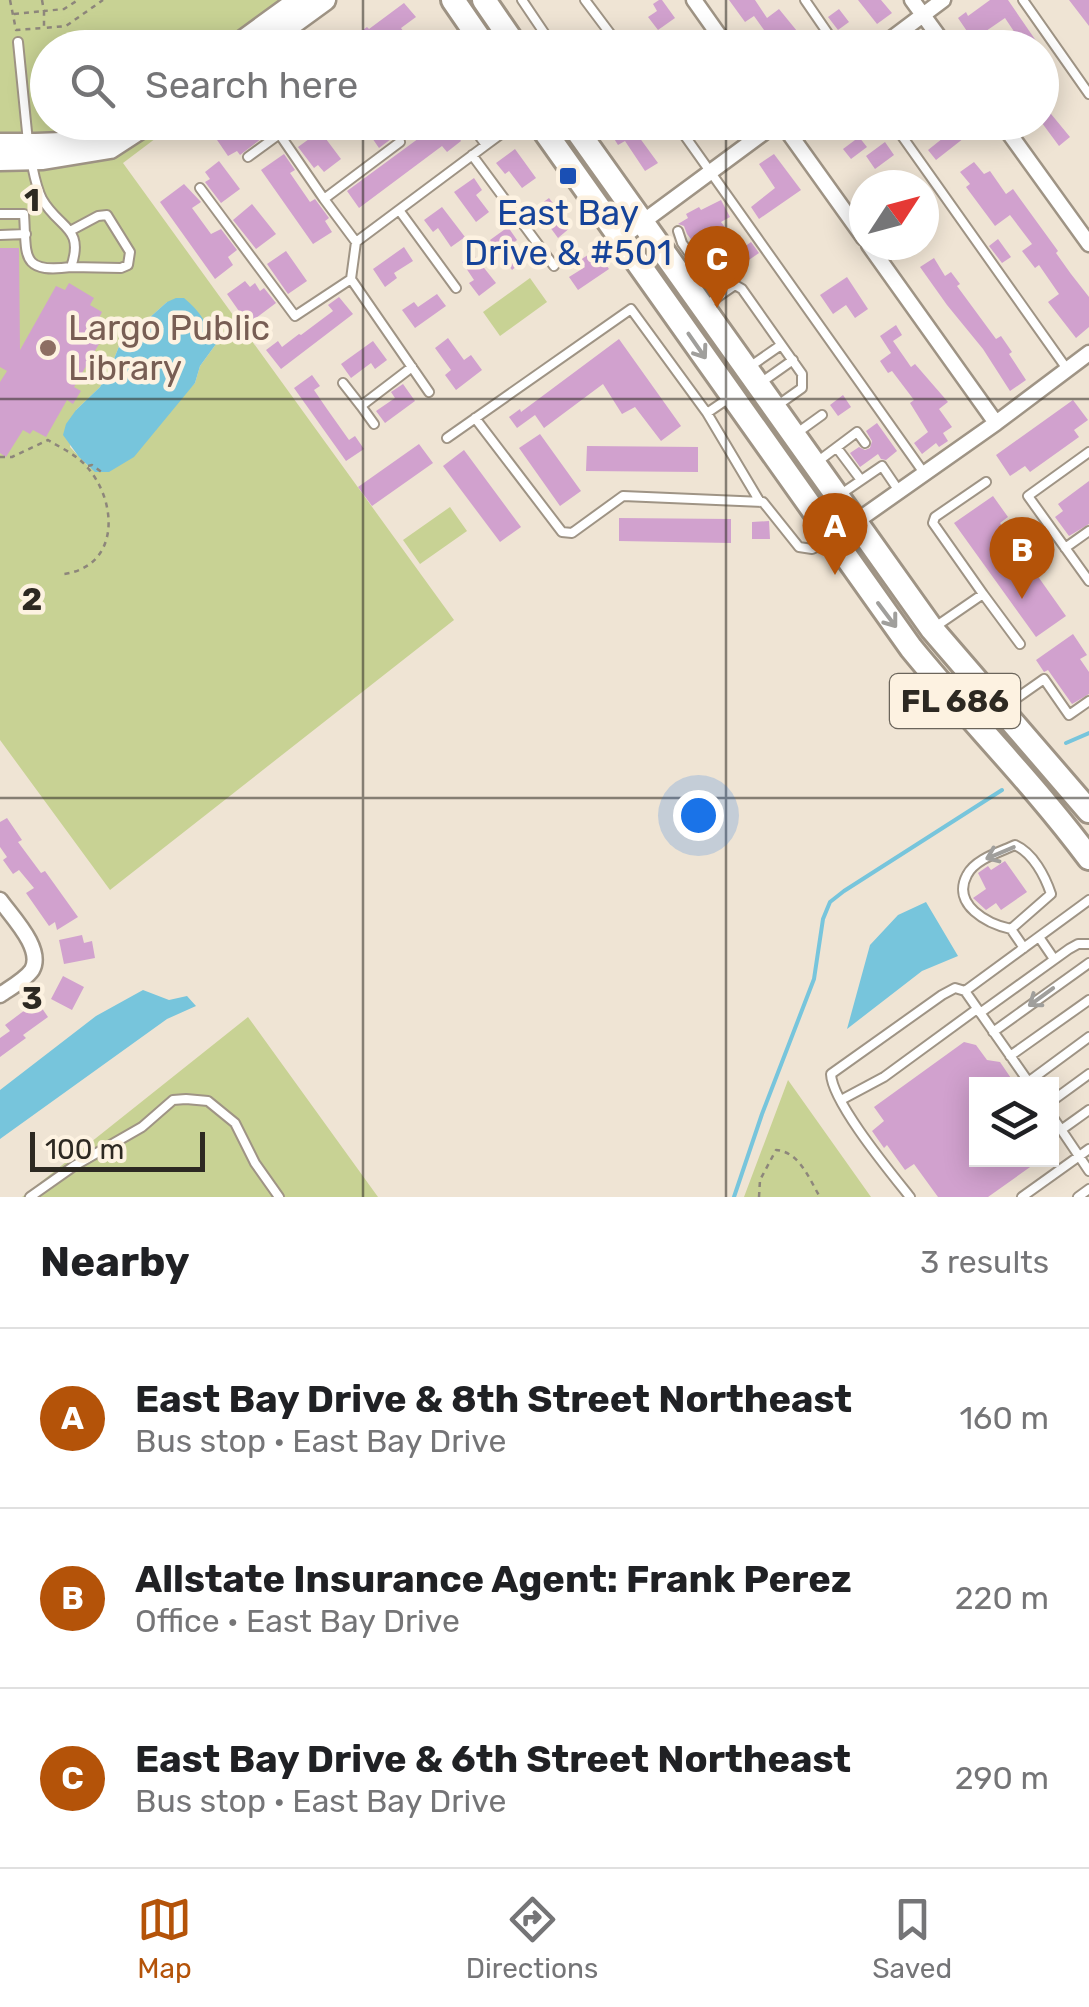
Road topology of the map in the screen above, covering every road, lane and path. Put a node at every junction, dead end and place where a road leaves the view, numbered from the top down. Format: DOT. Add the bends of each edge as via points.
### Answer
graph roads {
  1 [pos="10,0"];
  2 [pos="42,0"];
  3 [pos="78,0"];
  4 [pos="102,0"];
  5 [pos="300,0"];
  6 [pos="325,0"];
  7 [pos="453,0"];
  8 [pos="484,0"];
  9 [pos="522,0"];
  10 [pos="586,0"];
  11 [pos="694,0"];
  12 [pos="805,0"];
  13 [pos="912,0"];
  14 [pos="944,0"];
  15 [pos="1023,0"];
  16 [pos="44,11"];
  17 [pos="14,14"];
  18 [pos="923,15"];
  19 [pos="44,28"];
  20 [pos="258,30"];
  21 [pos="284,30"];
  22 [pos="474,30"];
  23 [pos="505,30"];
  24 [pos="543,30"];
  25 [pos="608,30"];
  26 [pos="715,30"];
  27 [pos="826,30"];
  28 [pos="903,30"];
  29 [pos="934,30"];
  30 [pos="1044,30"];
  31 [pos="18,42"];
  32 [pos="1059,51"];
  33 [pos="1089,94"];
  34 [pos="80,140"];
  35 [pos="122,140"];
  36 [pos="272,140"];
  37 [pos="284,140"];
  38 [pos="482,140"];
  39 [pos="493,140"];
  40 [pos="551,140"];
  41 [pos="584,140"];
  42 [pos="687,140"];
  43 [pos="755,140"];
  44 [pos="793,140"];
  45 [pos="905,140"];
  46 [pos="1014,140"];
  47 [pos="400,142"];
  48 [pos="0,144"];
  49 [pos="486,145"];
  50 [pos="29,151"];
  51 [pos="472,155"];
  52 [pos="248,157"];
  53 [pos="0,160"];
  54 [pos="710,173"];
  55 [pos="200,188"];
  56 [pos="324,199"];
  57 [pos="398,210"];
  58 [pos="0,214"];
  59 [pos="849,217"];
  60 [pos="642,222"];
  61 [pos="70,231"];
  62 [pos="678,231"];
  63 [pos="26,234"];
  64 [pos="0,235"];
  65 [pos="621,238"];
  66 [pos="356,242"];
  67 [pos="1089,244"];
  68 [pos="673,248"];
  69 [pos="880,260"];
  70 [pos="554,266"];
  71 [pos="71,267"];
  72 [pos="351,279"];
  73 [pos="456,288"];
  74 [pos="702,308"];
  75 [pos="782,345"];
  76 [pos="1089,353"];
  77 [pos="792,360"];
  78 [pos="412,367"];
  79 [pos="1068,369"];
  80 [pos="752,378"];
  81 [pos="343,383"];
  82 [pos="429,392"];
  83 [pos="732,396"];
  84 [pos="360,406"];
  85 [pos="774,408"];
  86 [pos="707,414"];
  87 [pos="822,415"];
  88 [pos="475,418"];
  89 [pos="996,423"];
  90 [pos="374,424"];
  91 [pos="793,436"];
  92 [pos="447,438"];
  93 [pos="860,446"];
  94 [pos="837,448"];
  95 [pos="1089,452"];
  96 [pos="0,457"];
  97 [pos="871,459"];
  98 [pos="813,465"];
  99 [pos="87,466"];
  100 [pos="878,469"];
  101 [pos="103,473"];
  102 [pos="924,474"];
  103 [pos="860,480"];
  104 [pos="986,482"];
  105 [pos="899,491"];
  106 [pos="836,498"];
  107 [pos="760,502"];
  108 [pos="854,523"];
  109 [pos="1089,531"];
  110 [pos="830,536"];
  111 [pos="1065,548"];
  112 [pos="64,574"];
  113 [pos="1089,582"];
  114 [pos="983,594"];
  115 [pos="932,629"];
  116 [pos="1020,644"];
  117 [pos="1089,701"];
  118 [pos="1001,710"];
  119 [pos="1089,812"];
  120 [pos="1089,858"];
  121 [pos="0,900"];
  122 [pos="1089,900"];
  123 [pos="1011,929"];
  124 [pos="1039,937"];
  125 [pos="1089,944"];
  126 [pos="1024,948"];
  127 [pos="1054,959"];
  128 [pos="1089,963"];
  129 [pos="965,991"];
  130 [pos="0,995"];
  131 [pos="1089,1000"];
  132 [pos="979,1011"];
  133 [pos="993,1032"];
  134 [pos="1089,1037"];
  135 [pos="1010,1056"];
  136 [pos="1089,1074"];
  137 [pos="1025,1077"];
  138 [pos="1037,1077"];
  139 [pos="1059,1095"];
  140 [pos="841,1100"];
  141 [pos="1089,1110"];
  142 [pos="1059,1127"];
  143 [pos="1061,1130"];
  144 [pos="1089,1150"];
  145 [pos="1079,1156"];
  146 [pos="1089,1171"];
  147 [pos="1089,1189"];
  148 [pos="30,1197"];
  149 [pos="279,1197"];
  150 [pos="759,1197"];
  151 [pos="820,1197"];
  152 [pos="910,1197"];
  153 [pos="1022,1197"];
  154 [pos="1078,1197"];
  1 -- 17 [label="path"];
  2 -- 16 [label="path"];
  3 -- 16 [label="path"];
  4 -- 19 [label="path" via="66,26"];
  5 -- 20 [label="street"];
  6 -- 21 [label="street"];
  7 -- 22 [label="main road"];
  8 -- 23 [label="main road"];
  9 -- 24 [label="lane"];
  10 -- 25 [label="lane"];
  11 -- 26 [label="street"];
  12 -- 27 [label="lane"];
  13 -- 18 [label="street"];
  14 -- 18 [label="street"];
  15 -- 30 [label="lane"];
  16 -- 17 [label="path"];
  16 -- 19 [label="path"];
  17 -- 19 [label="path" via="16,30"];
  18 -- 28 [label="street"];
  18 -- 29 [label="street"];
  31 -- 50 [label="lane"];
  32 -- 33 [label="lane"];
  34 -- 50 [label="street"];
  35 -- 50 [label="street" via="43,159"];
  36 -- 52 [label="lane"];
  37 -- 56 [label="lane"];
  38 -- 49 [label="lane"];
  39 -- 49 [label="lane"];
  40 -- 65 [label="main road, FL 686"];
  41 -- 60 [label="main road, FL 686"];
  42 -- 54 [label="lane"];
  43 -- 54 [label="street"];
  44 -- 59 [label="street"];
  45 -- 79 [label="lane"];
  46 -- 67 [label="street"];
  47 -- 56 [label="lane"];
  48 -- 50 [label="street"];
  49 -- 51 [label="lane"];
  50 -- 53 [label="street"];
  50 -- 61 [label="lane" via="43,200"];
  51 -- 57 [label="lane"];
  51 -- 70 [label="lane"];
  54 -- 60 [label="street"];
  54 -- 102 [label="lane"];
  55 -- 72 [label="lane" via="295,316"];
  56 -- 66 [label="lane"];
  57 -- 66 [label="lane"];
  57 -- 73 [label="lane"];
  58 -- 63 [label="lane" via="24,214"];
  60 -- 65 [label="street"];
  60 -- 68 [label="main road, FL 686"];
  61 -- 71 [label="lane" via="76,239"];
  61 -- 71 [label="lane" via="107,215 130,252 121,268"];
  62 -- 68 [label="lane"];
  63 -- 64 [label="lane"];
  63 -- 71 [label="lane" via="26,255 34,265"];
  65 -- 83 [label="main road, FL 686, one-way"];
  66 -- 72 [label="lane"];
  68 -- 74 [label="main road, FL 686" via="692,269"];
  69 -- 89 [label="street"];
  72 -- 78 [label="lane"];
  74 -- 75 [label="lane" via="735,285"];
  74 -- 80 [label="main road, FL 686"];
  75 -- 77 [label="lane"];
  75 -- 80 [label="lane"];
  76 -- 79 [label="street"];
  77 -- 80 [label="lane"];
  77 -- 85 [label="lane" via="802,388"];
  78 -- 82 [label="lane"];
  78 -- 84 [label="lane"];
  79 -- 89 [label="street"];
  80 -- 85 [label="main road, FL 686"];
  81 -- 84 [label="lane"];
  83 -- 86 [label="lane"];
  83 -- 110 [label="main road, FL 686"];
  84 -- 90 [label="lane"];
  85 -- 91 [label="main road, FL 686"];
  86 -- 88 [label="lane" via="631,309"];
  86 -- 107 [label="lane"];
  87 -- 91 [label="lane"];
  88 -- 92 [label="lane"];
  88 -- 107 [label="lane" via="562,532 572,533 623,496"];
  89 -- 102 [label="street"];
  91 -- 98 [label="main road, FL 686"];
  93 -- 94 [label="lane" via="858,432"];
  94 -- 98 [label="lane"];
  94 -- 103 [label="lane"];
  95 -- 111 [label="lane" via="1028,496"];
  96 -- 99 [label="path" via="48,440"];
  97 -- 100 [label="lane"];
  98 -- 106 [label="main road, FL 686"];
  99 -- 101 [label="path"];
  99 -- 112 [label="path" via="107,508 107,544 91,563"];
  100 -- 103 [label="lane"];
  100 -- 105 [label="lane"];
  102 -- 105 [label="street"];
  103 -- 106 [label="lane"];
  104 -- 114 [label="lane" via="933,524"];
  105 -- 108 [label="street"];
  106 -- 108 [label="main road, FL 686"];
  107 -- 110 [label="lane" via="799,547 819,546"];
  108 -- 110 [label="lane"];
  108 -- 115 [label="main road, FL 686"];
  109 -- 111 [label="lane"];
  110 -- 120 [label="main road, FL 686, one-way" via="911,648"];
  111 -- 113 [label="lane"];
  114 -- 115 [label="lane"];
  114 -- 116 [label="lane"];
  115 -- 118 [label="main road, FL 686"];
  117 -- 118 [label="lane" via="1069,715 1044,680"];
  118 -- 119 [label="main road, FL 686"];
  121 -- 130 [label="street" via="36,950 30,973"];
  122 -- 124 [label="lane"];
  123 -- 123 [label="lane, one-way" via="1051,894 1026,850 1015,846 985,858 964,888 976,915"];
  123 -- 126 [label="lane"];
  124 -- 126 [label="lane"];
  124 -- 127 [label="lane"];
  125 -- 127 [label="lane"];
  126 -- 129 [label="lane"];
  127 -- 132 [label="lane"];
  128 -- 133 [label="lane, one-way"];
  129 -- 132 [label="lane"];
  129 -- 140 [label="lane" via="942,995 831,1074"];
  131 -- 135 [label="lane"];
  132 -- 133 [label="lane"];
  132 -- 140 [label="lane"];
  133 -- 135 [label="lane"];
  134 -- 138 [label="lane"];
  135 -- 137 [label="lane"];
  136 -- 139 [label="lane"];
  140 -- 152 [label="lane"];
  141 -- 143 [label="lane"];
  142 -- 143 [label="lane"];
  143 -- 145 [label="lane"];
  144 -- 145 [label="lane"];
  145 -- 146 [label="lane"];
  145 -- 153 [label="lane"];
  147 -- 154 [label="lane"];
  148 -- 149 [label="lane" via="173,1100 186,1099 208,1101 234,1124"];
  150 -- 151 [label="path" via="776,1150 800,1162"];
}
